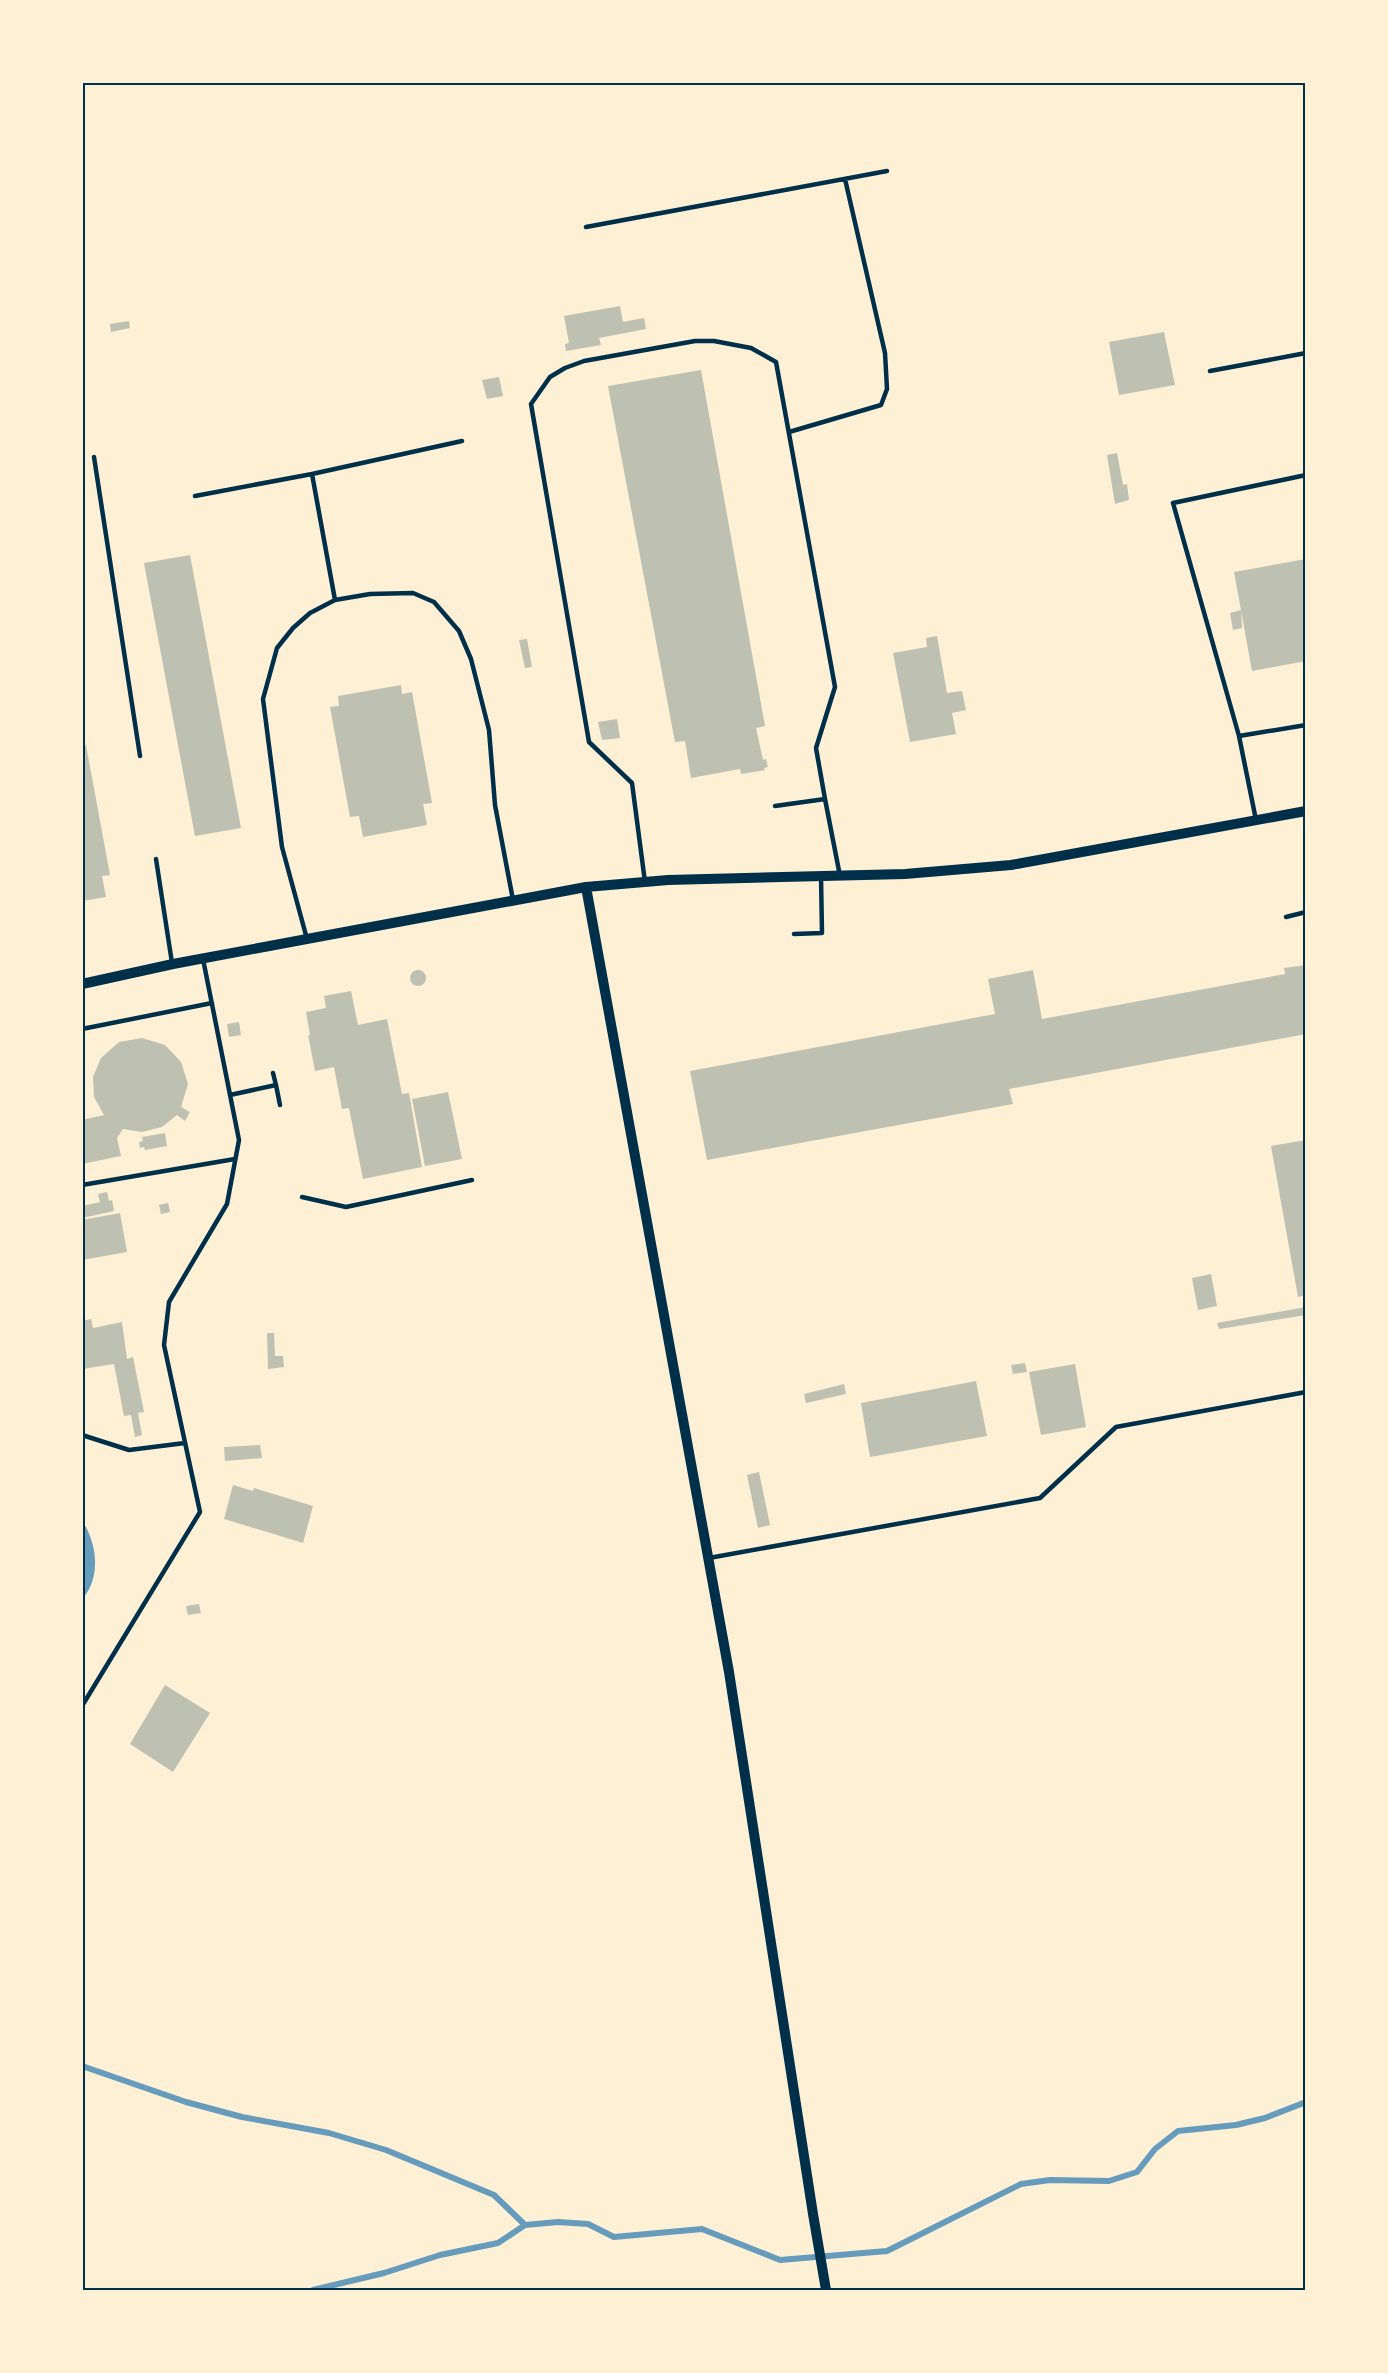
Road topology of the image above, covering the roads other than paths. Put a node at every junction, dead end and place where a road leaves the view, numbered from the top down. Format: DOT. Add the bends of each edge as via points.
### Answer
graph roads {
  1 [pos="887,171"];
  2 [pos="845,179"];
  3 [pos="586,227"];
  4 [pos="1305,353"];
  5 [pos="1210,370"];
  6 [pos="789,432"];
  7 [pos="462,441"];
  8 [pos="94,457"];
  9 [pos="312,474"];
  10 [pos="1305,475"];
  11 [pos="195,496"];
  12 [pos="335,600"];
  13 [pos="1305,725"];
  14 [pos="1239,736"];
  15 [pos="140,756"];
  16 [pos="825,799"];
  17 [pos="775,806"];
  18 [pos="1305,811"];
  19 [pos="1256,820"];
  20 [pos="156,859"];
  21 [pos="820,876"];
  22 [pos="840,876"];
  23 [pos="645,882"];
  24 [pos="586,887"];
  25 [pos="513,900"];
  26 [pos="1305,912"];
  27 [pos="1286,917"];
  28 [pos="794,934"];
  29 [pos="307,939"];
  30 [pos="203,958"];
  31 [pos="172,964"];
  32 [pos="82,984"];
  33 [pos="212,1004"];
  34 [pos="82,1029"];
  35 [pos="273,1073"];
  36 [pos="276,1085"];
  37 [pos="230,1095"];
  38 [pos="280,1105"];
  39 [pos="235,1159"];
  40 [pos="472,1180"];
  41 [pos="82,1185"];
  42 [pos="302,1197"];
  43 [pos="1305,1392"];
  44 [pos="82,1435"];
  45 [pos="185,1443"];
  46 [pos="709,1558"];
  47 [pos="84,1700"];
  48 [pos="82,1706"];
  49 [pos="826,2290"];
  1 -- 2 [label="lane"];
  2 -- 3 [label="lane"];
  2 -- 6 [label="lane" via="878,316 887,389 880,405"];
  4 -- 5 [label="lane"];
  6 -- 16 [label="lane" via="836,687 816,748"];
  6 -- 23 [label="lane" via="776,362 751,348 714,341 584,361 550,377 531,404 589,742 632,783"];
  7 -- 9 [label="lane"];
  8 -- 15 [label="lane"];
  9 -- 11 [label="lane"];
  9 -- 12 [label="lane"];
  10 -- 14 [label="lane" via="1173,503"];
  12 -- 25 [label="lane" via="413,593 434,602 459,631 471,659 489,730 495,805"];
  12 -- 29 [label="lane" via="310,613 277,648 263,699 282,847"];
  13 -- 14 [label="lane"];
  14 -- 19 [label="lane"];
  16 -- 17 [label="lane"];
  16 -- 22 [label="lane"];
  18 -- 19 [label="street"];
  19 -- 22 [label="street" via="1011,865"];
  20 -- 31 [label="lane"];
  21 -- 22 [label="street"];
  21 -- 23 [label="street"];
  21 -- 28 [label="lane" via="822,933"];
  23 -- 24 [label="street"];
  24 -- 25 [label="street"];
  24 -- 46 [label="street"];
  25 -- 29 [label="street"];
  26 -- 27 [label="lane"];
  29 -- 30 [label="street"];
  30 -- 31 [label="street"];
  30 -- 33 [label="lane"];
  31 -- 32 [label="street"];
  33 -- 34 [label="lane"];
  33 -- 37 [label="lane"];
  35 -- 36 [label="lane"];
  36 -- 37 [label="lane"];
  36 -- 38 [label="lane"];
  37 -- 39 [label="lane" via="239,1140"];
  39 -- 41 [label="lane"];
  39 -- 45 [label="lane" via="227,1203 169,1302 164,1345"];
  40 -- 42 [label="lane" via="346,1207"];
  43 -- 46 [label="lane" via="1116,1427 1040,1498"];
  44 -- 45 [label="lane" via="129,1450"];
  45 -- 47 [label="lane" via="200,1512"];
  46 -- 49 [label="street"];
  47 -- 48 [label="lane"];
}
